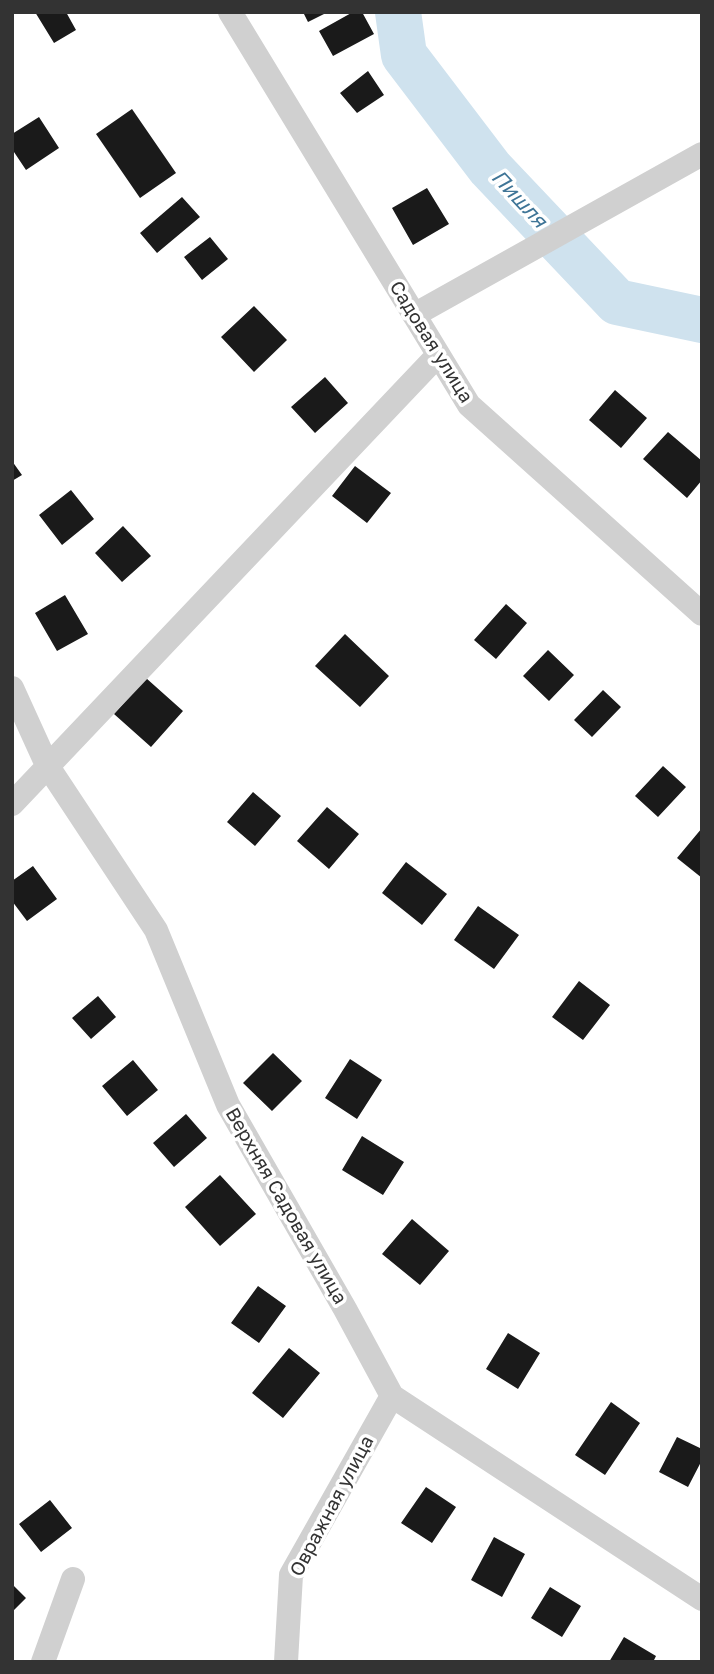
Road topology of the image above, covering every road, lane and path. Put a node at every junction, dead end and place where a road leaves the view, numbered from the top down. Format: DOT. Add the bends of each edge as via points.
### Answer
graph roads {
  1 [pos="230,12"];
  2 [pos="702,154"];
  3 [pos="414,315"];
  4 [pos="438,355"];
  5 [pos="702,614"];
  6 [pos="12,688"];
  7 [pos="47,765"];
  8 [pos="12,804"];
  9 [pos="392,1396"];
  10 [pos="73,1579"];
  11 [pos="702,1600"];
  12 [pos="43,1662"];
  13 [pos="286,1662"];
  1 -- 3 [label="street, Садовая улица"];
  2 -- 3 [label="street"];
  3 -- 4 [label="street, Садовая улица"];
  4 -- 5 [label="street, Садовая улица" via="468,405"];
  4 -- 7 [label="street"];
  6 -- 7 [label="street, Верхняя Садовая улица"];
  7 -- 8 [label="street"];
  7 -- 9 [label="street, Верхняя Садовая улица" via="156,930 228,1105"];
  9 -- 11 [label="street, Верхняя Садовая улица"];
  9 -- 13 [label="street, Овражная улица" via="291,1575"];
  10 -- 12 [label="street"];
}
